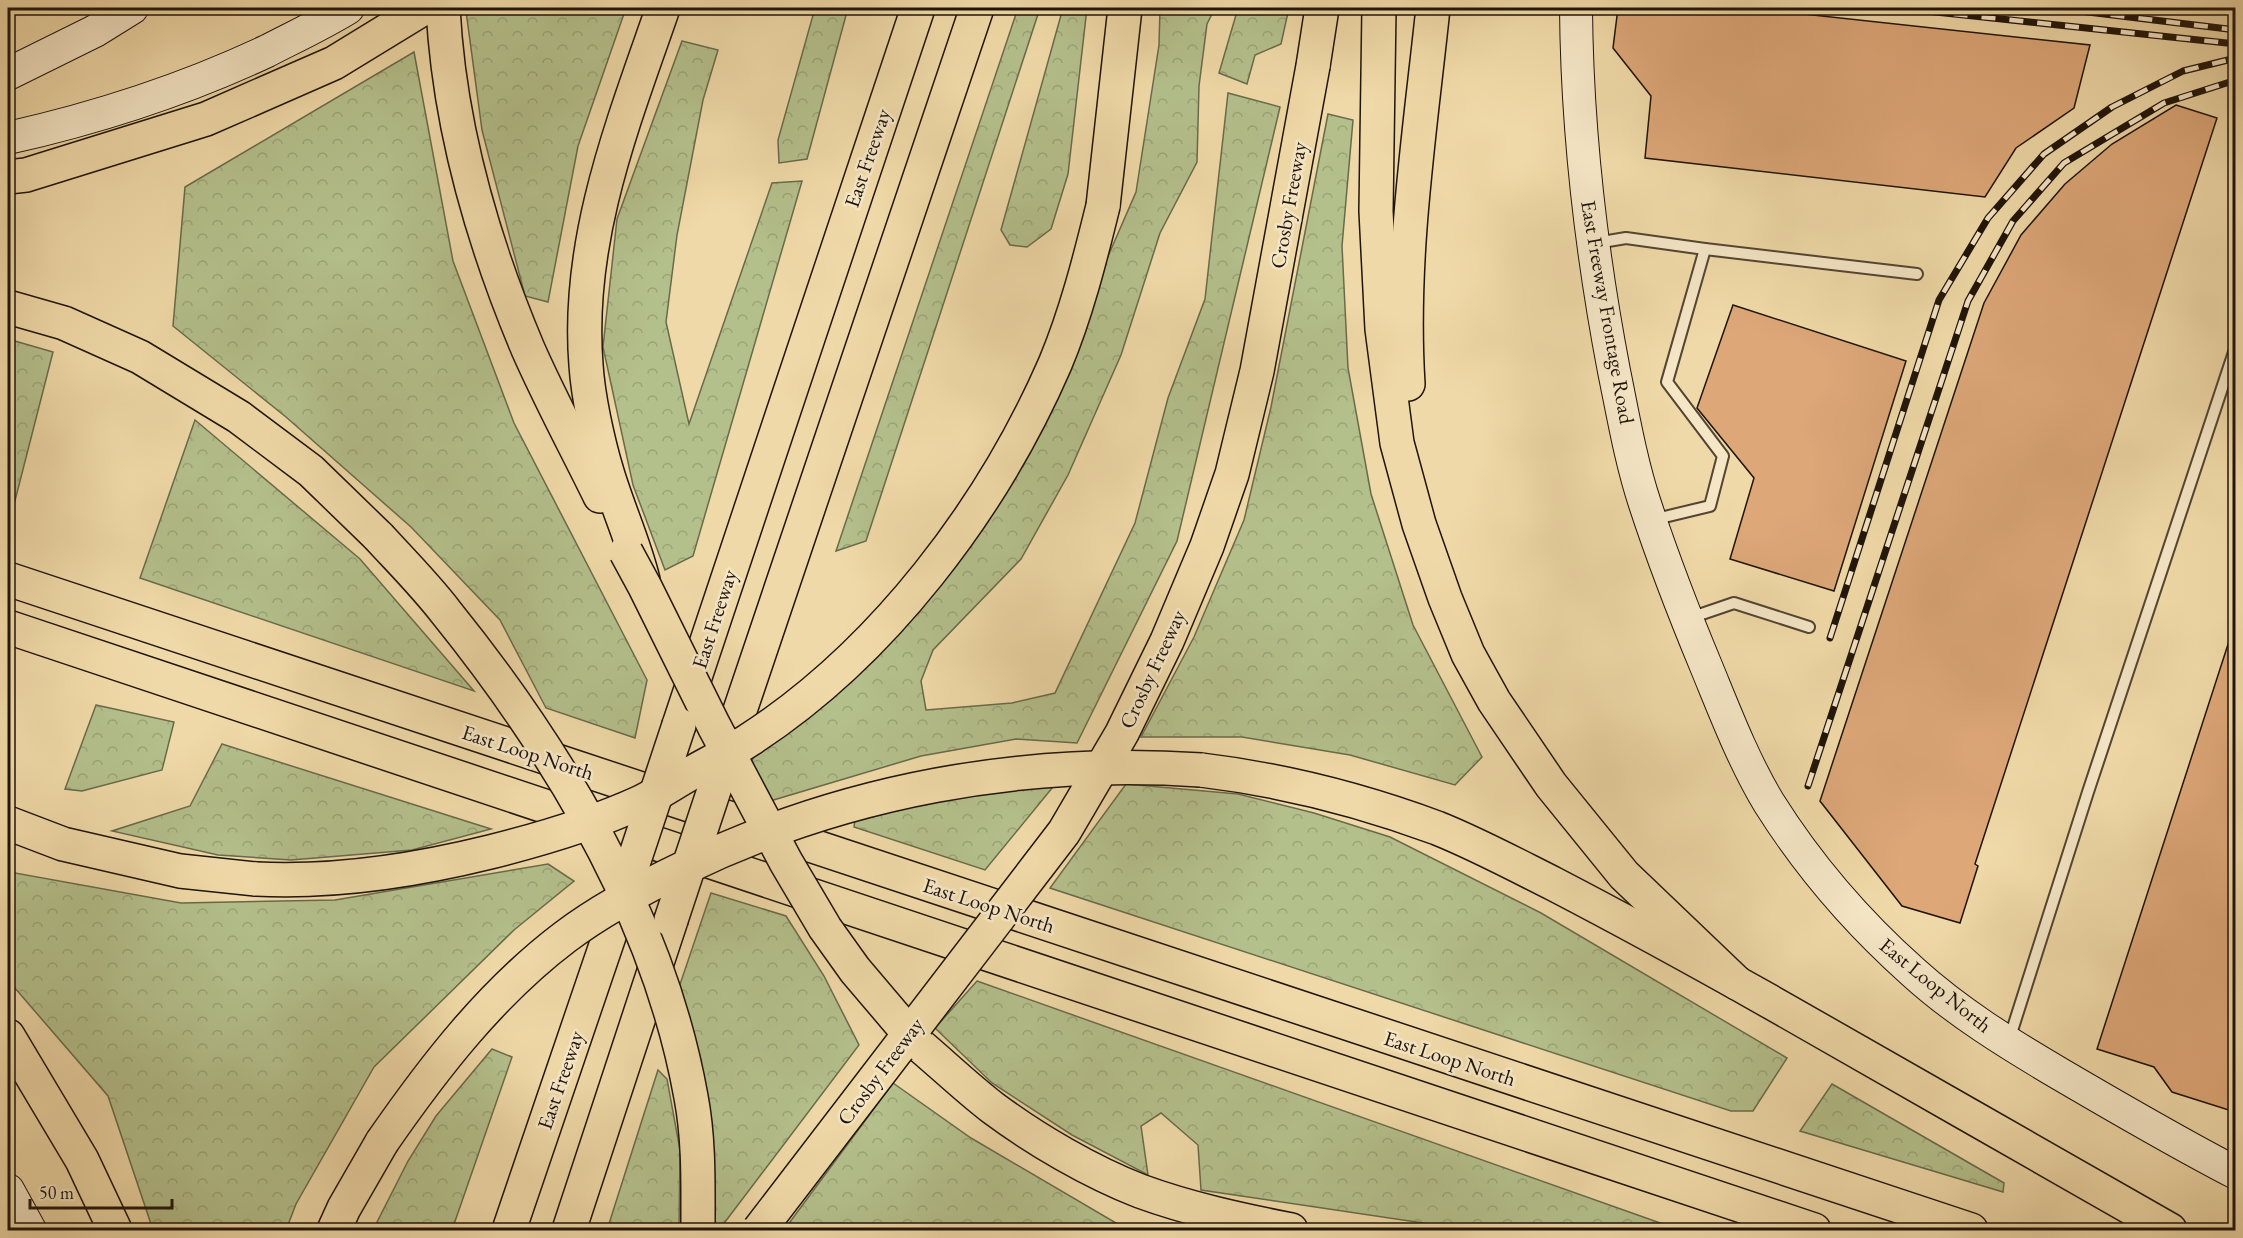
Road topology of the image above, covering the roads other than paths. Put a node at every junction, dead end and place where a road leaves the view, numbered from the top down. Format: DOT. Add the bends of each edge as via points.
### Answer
graph roads {
  1 [pos="132,8"];
  2 [pos="348,8"];
  3 [pos="424,8"];
  4 [pos="442,8"];
  5 [pos="663,8"];
  6 [pos="895,8"];
  7 [pos="918,8"];
  8 [pos="977,8"];
  9 [pos="1125,8"];
  10 [pos="1322,8"];
  11 [pos="1379,8"];
  12 [pos="1433,8"];
  13 [pos="1576,8"];
  14 [pos="8,74"];
  15 [pos="8,138"];
  16 [pos="8,177"];
  17 [pos="1593,244"];
  18 [pos="1705,249"];
  19 [pos="834,256"];
  20 [pos="1917,274"];
  21 [pos="8,307"];
  22 [pos="2235,346"];
  23 [pos="1651,520"];
  24 [pos="630,550"];
  25 [pos="8,579"];
  26 [pos="1445,598"];
  27 [pos="1684,614"];
  28 [pos="8,627"];
  29 [pos="1809,627"];
  30 [pos="8,823"];
  31 [pos="1737,983"];
  32 [pos="8,1036"];
  33 [pos="2008,1043"];
  34 [pos="2235,1173"];
  35 [pos="8,1190"];
  36 [pos="698,1227"];
  37 [pos="30,1230"];
  38 [pos="115,1230"];
  39 [pos="334,1230"];
  40 [pos="508,1230"];
  41 [pos="569,1230"];
  42 [pos="759,1230"];
  43 [pos="1291,1230"];
  44 [pos="1814,1230"];
  45 [pos="1971,1230"];
  46 [pos="2170,1230"];
  1 -- 14 [label="main road"];
  2 -- 15 [label="main road" via="221,73 149,99"];
  3 -- 16 [label="highway" via="334,63 206,119 26,175"];
  4 -- 24 [label="highway" via="458,130 488,247 529,352"];
  5 -- 24 [label="highway" via="610,160 585,289 586,366 593,409"];
  6 -- 19 [label="highway"];
  7 -- 19 [label="highway, East Freeway"];
  8 -- 41 [label="highway, bridge"];
  9 -- 30 [label="highway, bridge" via="1103,206 1056,362 1007,459 956,536 894,616 821,686 749,741 642,801 550,837 406,870 299,881 180,871 63,844"];
  10 -- 42 [label="highway, Crosby Freeway, bridge" via="1257,371 1207,546 1167,641 1122,733 1064,832"];
  11 -- 26 [label="highway" via="1376,211 1383,339 1397,443"];
  12 -- 26 [label="highway" via="1407,276 1407,350 1416,472"];
  13 -- 17 [label="main road, East Freeway Frontage Road" via="1580,130"];
  17 -- 18 [label="lane" via="1626,238"];
  17 -- 23 [label="main road, East Freeway Frontage Road" via="1620,399"];
  18 -- 20 [label="lane"];
  18 -- 23 [label="lane" via="1667,382 1723,456 1710,506"];
  19 -- 40 [label="highway, East Freeway, bridge"];
  21 -- 36 [label="highway, bridge" via="64,323 140,357 239,417 311,471 379,537 444,609 485,663 584,812 634,914 660,982 691,1099 698,1156"];
  22 -- 33 [label="lane"];
  23 -- 27 [label="main road, East Freeway Frontage Road"];
  24 -- 43 [label="highway, bridge" via="714,726 808,900 855,970 917,1043 993,1108 1094,1169 1140,1191"];
  25 -- 45 [label="highway, East Loop North"];
  26 -- 31 [label="highway" via="1468,654 1494,701 1551,785 1624,875"];
  27 -- 29 [label="lane" via="1734,603"];
  27 -- 33 [label="main road, East Loop North" via="1730,726 1768,801 1815,867 1870,931 1914,973"];
  28 -- 44 [label="highway"];
  31 -- 39 [label="highway, bridge" via="1500,856 1438,829 1299,785 1247,775 1131,766 1026,771 943,783 864,802 761,834 621,900 562,939 516,980 449,1051 382,1142"];
  31 -- 46 [label="highway"];
  32 -- 38 [label="highway" via="82,1160"];
  33 -- 34 [label="main road, East Loop North"];
  35 -- 37 [label="main road"];
}
